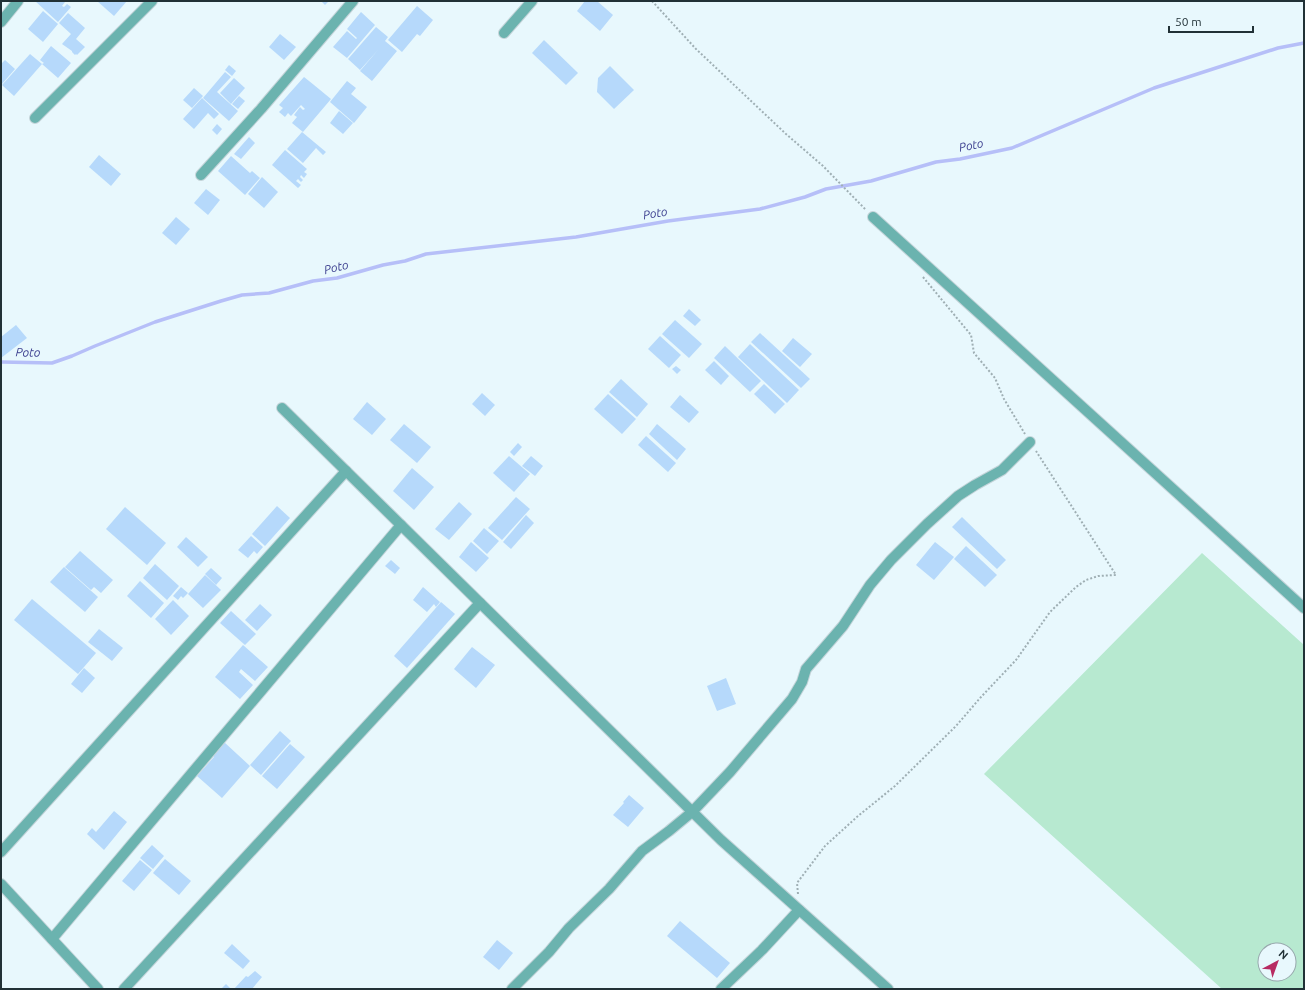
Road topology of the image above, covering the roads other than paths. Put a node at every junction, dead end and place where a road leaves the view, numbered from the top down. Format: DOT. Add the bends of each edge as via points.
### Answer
graph roads {
  1 [pos="18,1"];
  2 [pos="152,1"];
  3 [pos="353,1"];
  4 [pos="532,1"];
  5 [pos="1,22"];
  6 [pos="504,33"];
  7 [pos="35,118"];
  8 [pos="201,174"];
  9 [pos="873,217"];
  10 [pos="282,408"];
  11 [pos="1030,442"];
  12 [pos="346,471"];
  13 [pos="401,525"];
  14 [pos="480,603"];
  15 [pos="1304,608"];
  16 [pos="692,812"];
  17 [pos="1,852"];
  18 [pos="1,884"];
  19 [pos="799,910"];
  20 [pos="52,939"];
  21 [pos="98,989"];
  22 [pos="124,989"];
  23 [pos="512,989"];
  24 [pos="721,989"];
  25 [pos="888,989"];
  1 -- 5 [label="street"];
  2 -- 7 [label="street"];
  3 -- 8 [label="street" via="261,109"];
  4 -- 6 [label="street"];
  9 -- 15 [label="street"];
  10 -- 12 [label="street"];
  11 -- 16 [label="street" via="1002,470 958,496 891,560 806,669 802,682 792,698 730,772"];
  12 -- 13 [label="street"];
  12 -- 17 [label="street"];
  13 -- 14 [label="street"];
  13 -- 20 [label="street"];
  14 -- 16 [label="street"];
  14 -- 22 [label="street"];
  16 -- 19 [label="street"];
  16 -- 23 [label="street" via="642,851 609,889"];
  18 -- 20 [label="street"];
  19 -- 24 [label="street"];
  19 -- 25 [label="street"];
  20 -- 21 [label="street"];
}
